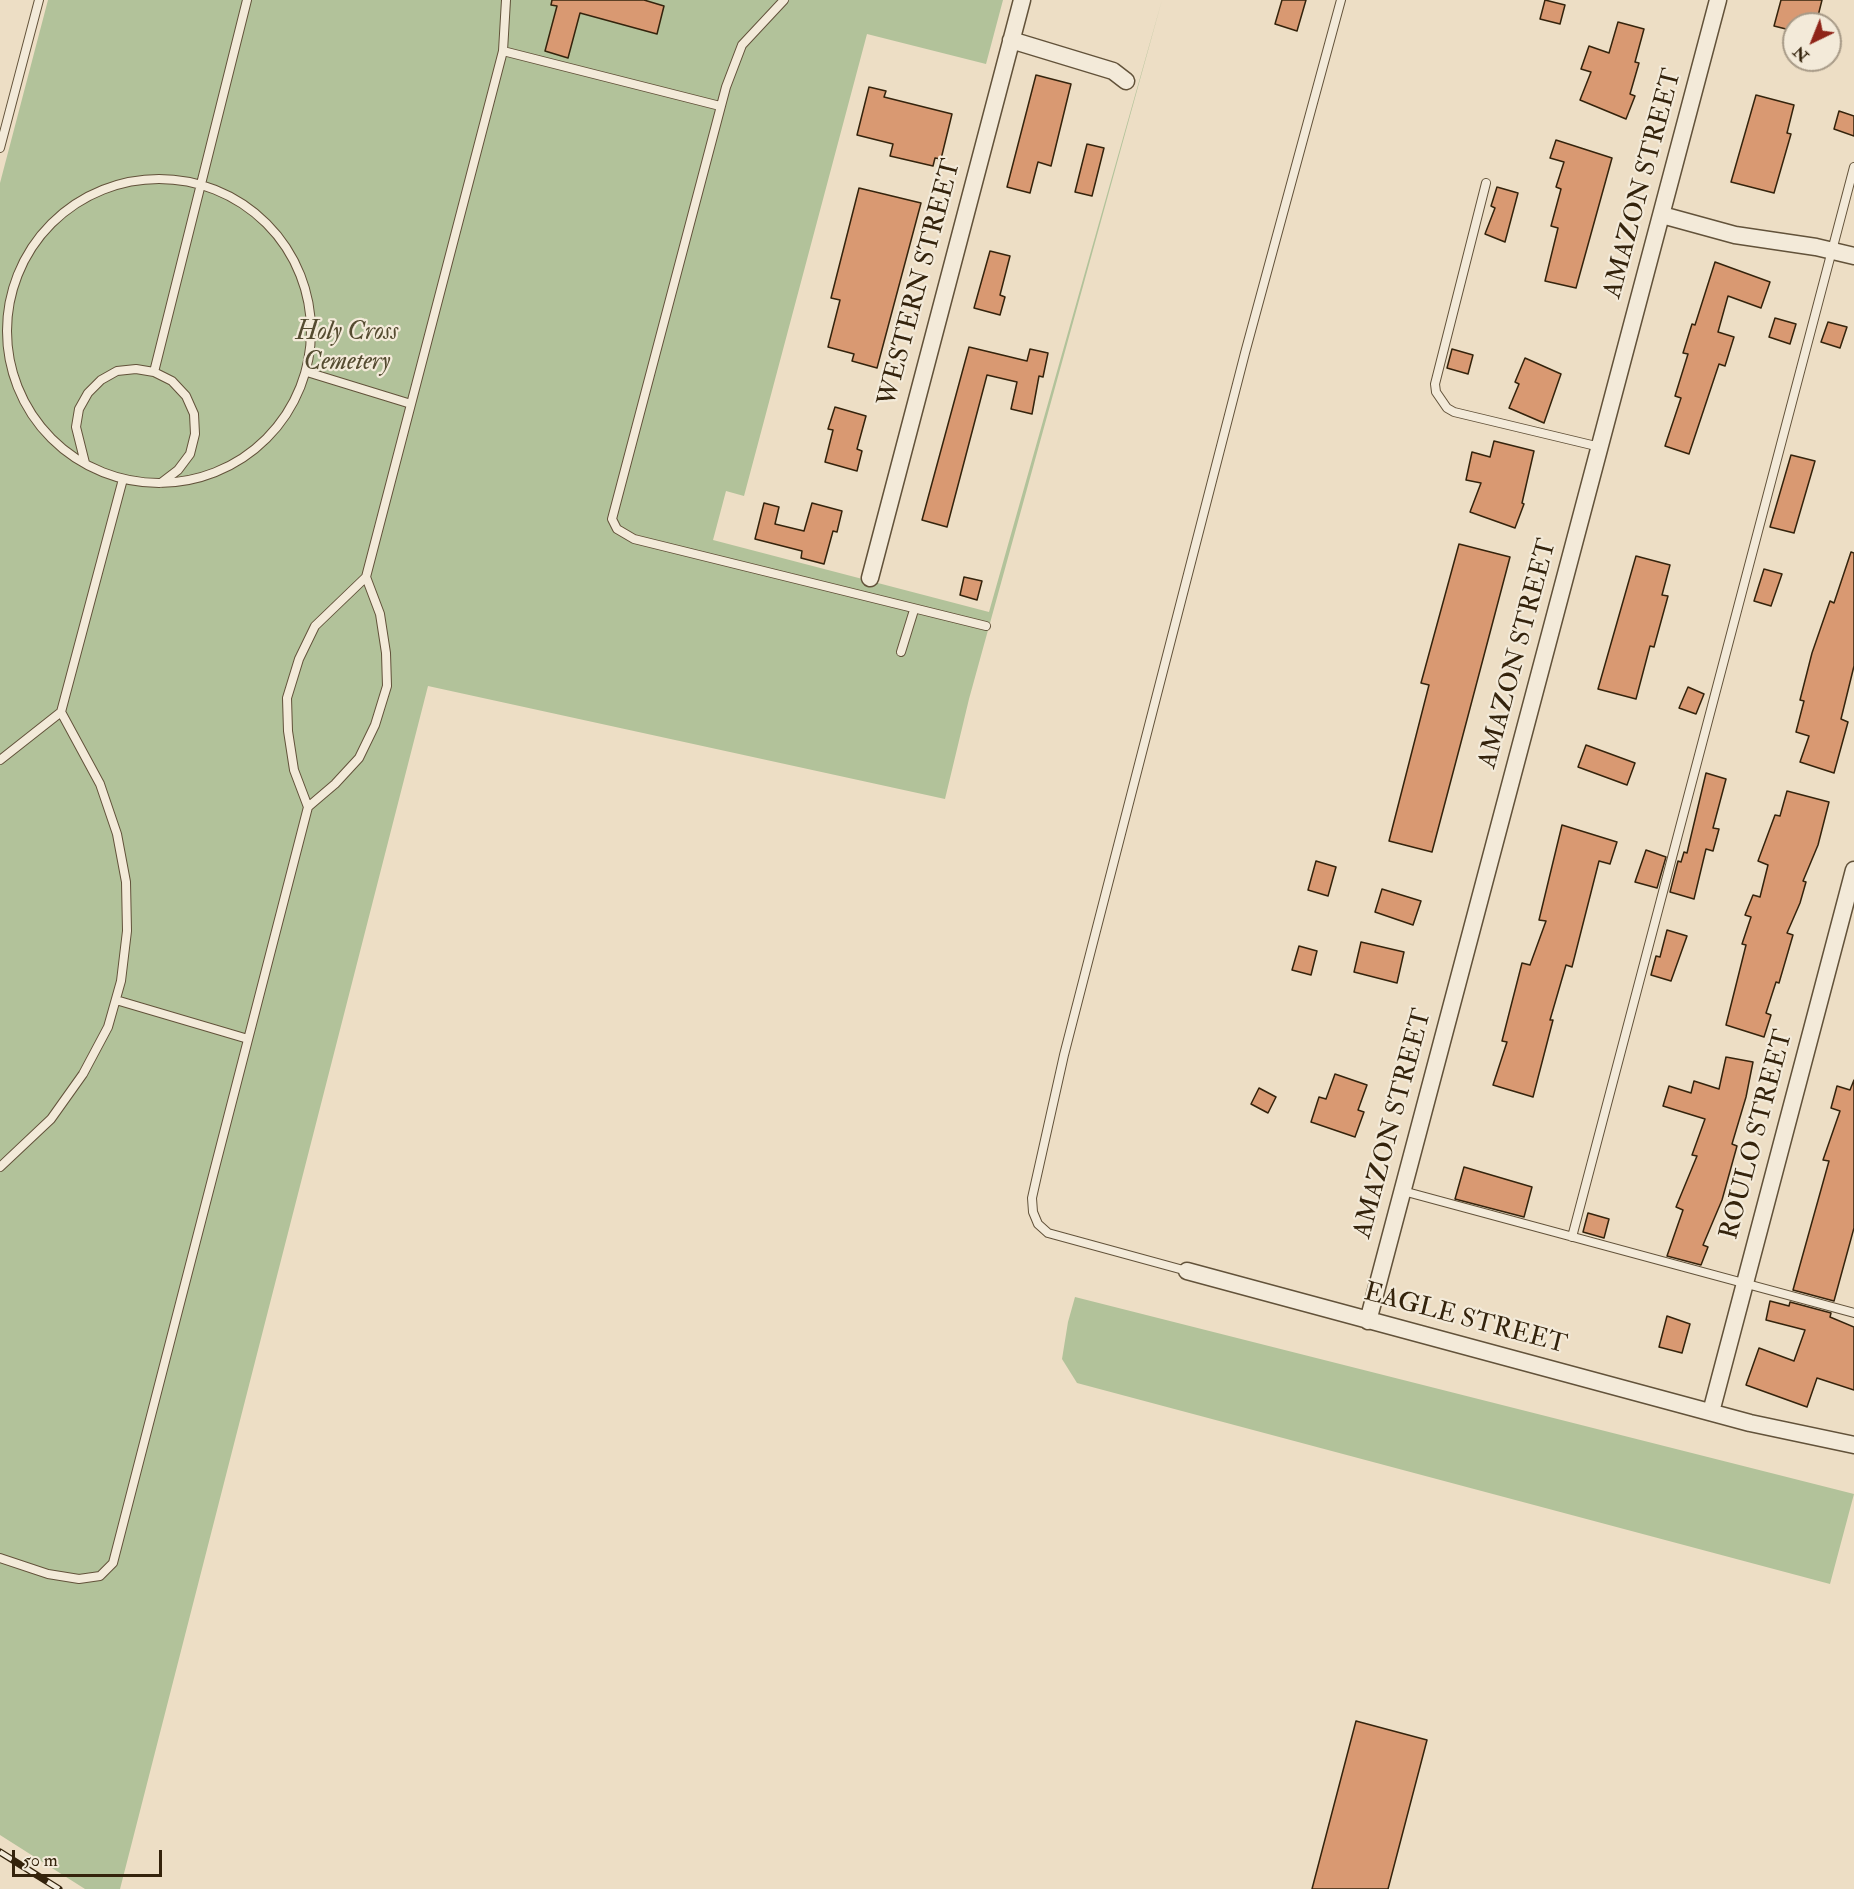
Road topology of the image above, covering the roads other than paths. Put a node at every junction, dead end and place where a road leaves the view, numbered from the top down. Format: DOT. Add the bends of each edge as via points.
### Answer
graph roads {
  1 [pos="39,0"];
  2 [pos="247,0"];
  3 [pos="506,0"];
  4 [pos="784,0"];
  5 [pos="1022,0"];
  6 [pos="1341,0"];
  7 [pos="1719,0"];
  8 [pos="1011,40"];
  9 [pos="503,51"];
  10 [pos="1126,81"];
  11 [pos="720,106"];
  12 [pos="0,148"];
  13 [pos="1854,167"];
  14 [pos="1486,183"];
  15 [pos="200,184"];
  16 [pos="1662,215"];
  17 [pos="1832,251"];
  18 [pos="1854,256"];
  19 [pos="154,372"];
  20 [pos="307,372"];
  21 [pos="411,404"];
  22 [pos="1600,447"];
  23 [pos="85,463"];
  24 [pos="123,479"];
  25 [pos="161,483"];
  26 [pos="366,577"];
  27 [pos="870,578"];
  28 [pos="914,610"];
  29 [pos="986,626"];
  30 [pos="901,652"];
  31 [pos="61,712"];
  32 [pos="0,760"];
  33 [pos="308,807"];
  34 [pos="1854,870"];
  35 [pos="116,1000"];
  36 [pos="248,1039"];
  37 [pos="0,1167"];
  38 [pos="1403,1191"];
  39 [pos="1572,1237"];
  40 [pos="1188,1271"];
  41 [pos="1745,1284"];
  42 [pos="1854,1313"];
  43 [pos="1368,1321"];
  44 [pos="1711,1412"];
  45 [pos="1854,1445"];
  46 [pos="0,1558"];
  1 -- 12 [label="lane"];
  2 -- 15 [label="lane"];
  3 -- 9 [label="lane"];
  4 -- 11 [label="lane" via="742,45"];
  5 -- 8 [label="street, WESTERN STREET"];
  6 -- 40 [label="lane, EAGLE STREET" via="1242,364 1064,1055 1032,1198 1038,1224 1048,1233"];
  7 -- 16 [label="street, AMAZON STREET"];
  8 -- 10 [label="street" via="1113,71"];
  8 -- 27 [label="street, WESTERN STREET"];
  9 -- 11 [label="lane"];
  9 -- 21 [label="lane"];
  11 -- 28 [label="lane" via="612,519 617,529 634,539"];
  13 -- 17 [label="lane"];
  14 -- 22 [label="lane" via="1436,392 1454,412"];
  15 -- 19 [label="lane"];
  15 -- 20 [label="lane" via="243,204 279,236 302,277 312,324"];
  15 -- 23 [label="lane" via="158,178 117,184 79,201 47,227 23,262 10,301 7,343 16,384 36,420 65,450"];
  16 -- 17 [label="street" via="1735,235"];
  16 -- 22 [label="street, AMAZON STREET"];
  17 -- 18 [label="street"];
  17 -- 39 [label="lane"];
  19 -- 23 [label="lane" via="117,371 88,393 79,409 76,427"];
  19 -- 25 [label="lane" via="172,381 186,396 194,414 195,435 189,454 178,470"];
  20 -- 21 [label="lane"];
  20 -- 25 [label="lane" via="291,410 264,443 230,467 190,481"];
  21 -- 26 [label="lane"];
  22 -- 38 [label="street, AMAZON STREET"];
  23 -- 24 [label="lane"];
  24 -- 25 [label="lane"];
  24 -- 31 [label="lane"];
  26 -- 33 [label="lane" via="315,626 287,698 294,770"];
  26 -- 33 [label="lane" via="380,614 387,686 359,758"];
  28 -- 29 [label="lane"];
  28 -- 30 [label="lane"];
  31 -- 32 [label="lane"];
  31 -- 35 [label="lane" via="100,784 117,834 126,882 127,931"];
  33 -- 36 [label="lane"];
  34 -- 41 [label="street, ROULO STREET"];
  35 -- 36 [label="lane"];
  35 -- 37 [label="lane" via="108,1027 83,1074 51,1119"];
  36 -- 46 [label="lane" via="113,1563 100,1576 79,1579 48,1574"];
  38 -- 39 [label="lane"];
  38 -- 43 [label="street, AMAZON STREET"];
  39 -- 41 [label="lane"];
  40 -- 43 [label="street, EAGLE STREET"];
  41 -- 42 [label="lane"];
  41 -- 44 [label="street, ROULO STREET"];
  43 -- 44 [label="street, EAGLE STREET"];
  44 -- 45 [label="street, EAGLE STREET"];
}
